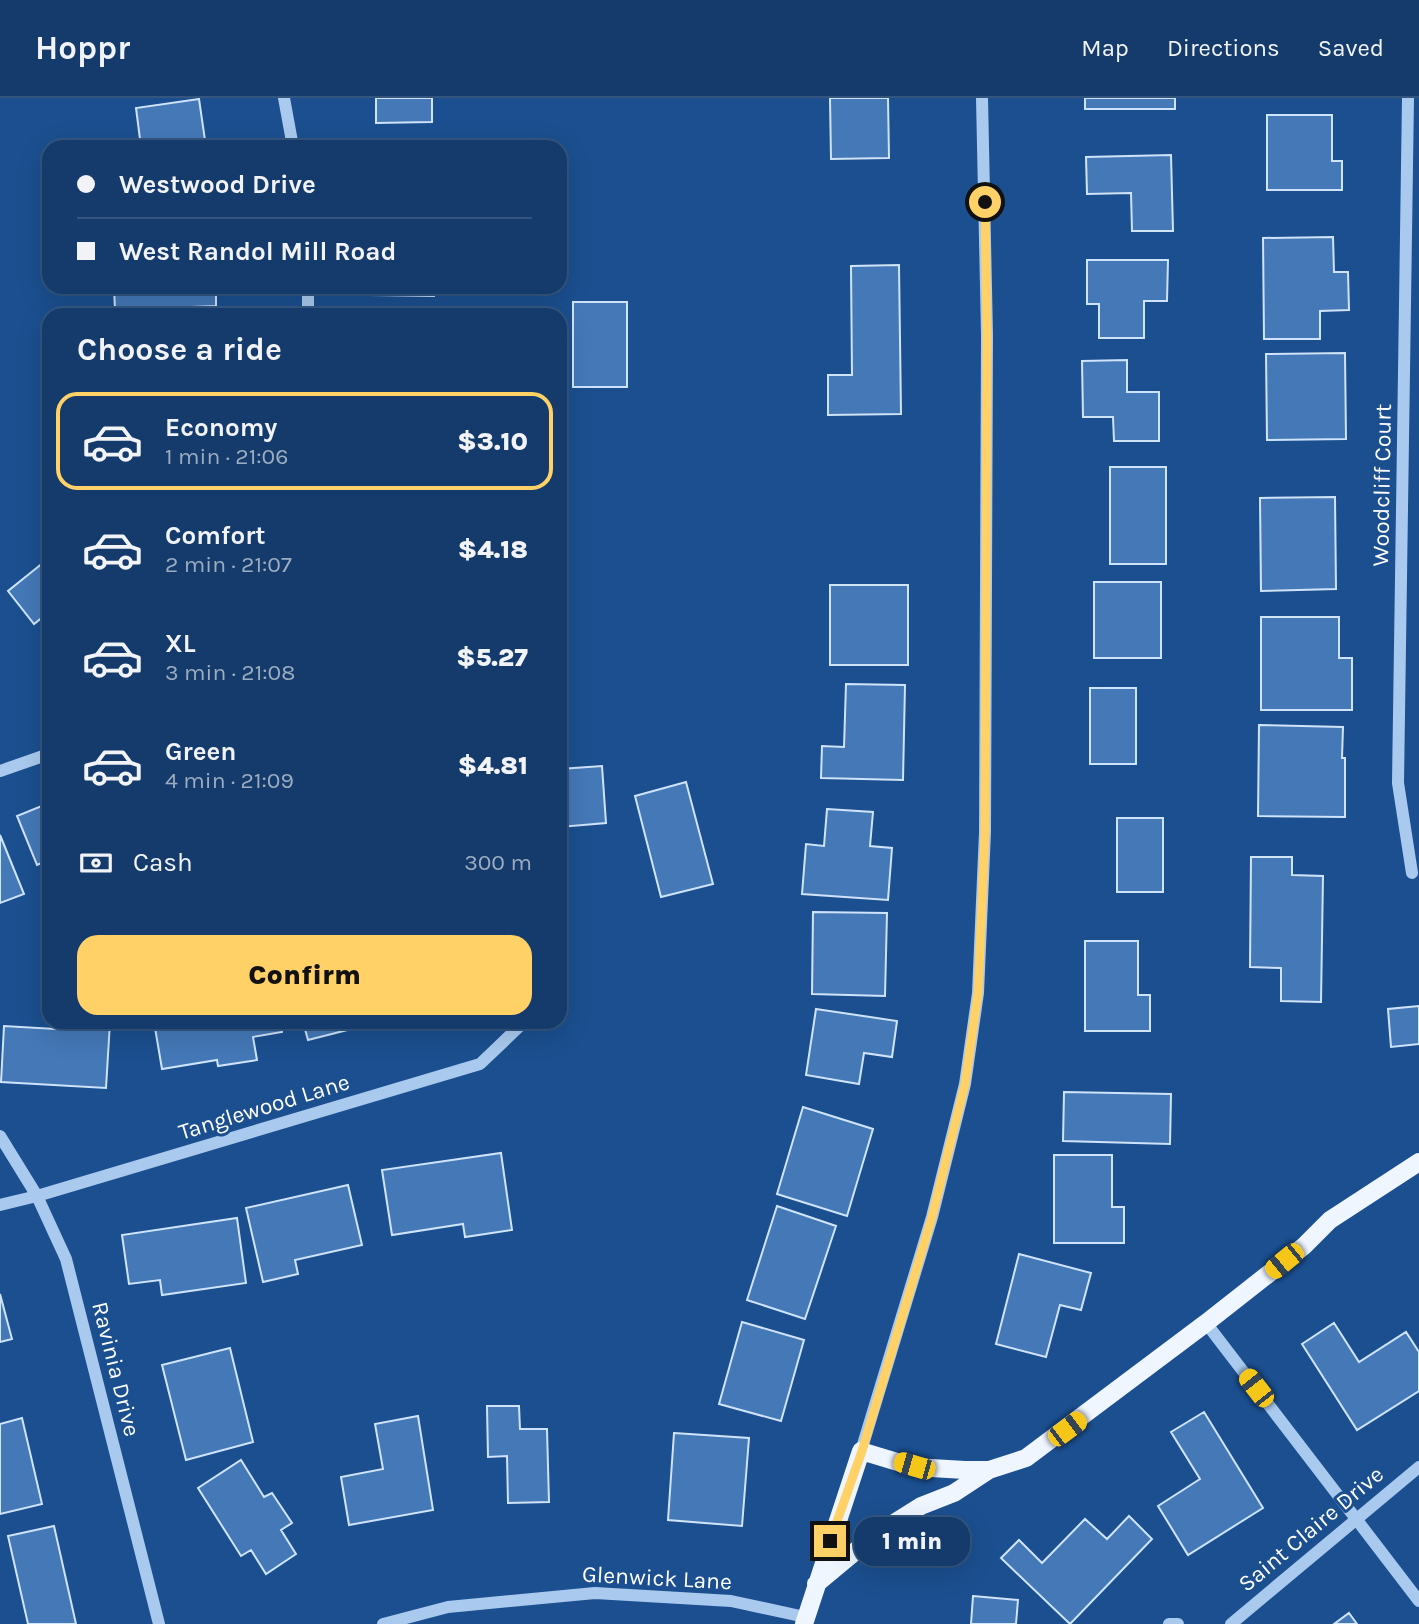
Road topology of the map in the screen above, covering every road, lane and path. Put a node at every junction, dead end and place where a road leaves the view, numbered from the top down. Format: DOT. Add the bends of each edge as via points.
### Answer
graph roads {
  1 [pos="284,98"];
  2 [pos="982,98"];
  3 [pos="1408,98"];
  4 [pos="292,140"];
  5 [pos="42,756"];
  6 [pos="0,771"];
  7 [pos="1412,873"];
  8 [pos="517,1029"];
  9 [pos="0,1136"];
  10 [pos="1419,1162"];
  11 [pos="37,1196"];
  12 [pos="0,1205"];
  13 [pos="1206,1323"];
  14 [pos="862,1451"];
  15 [pos="1419,1467"];
  16 [pos="989,1470"];
  17 [pos="1357,1518"];
  18 [pos="816,1584"];
  19 [pos="1419,1601"];
  20 [pos="804,1621"];
  21 [pos="159,1624"];
  22 [pos="383,1624"];
  23 [pos="1168,1624"];
  24 [pos="1178,1624"];
  25 [pos="1231,1624"];
  1 -- 4 [label="street"];
  2 -- 14 [label="street" via="987,335 985,832 978,993 965,1084 932,1217"];
  3 -- 7 [label="street, Woodcliff Court" via="1398,783"];
  5 -- 6 [label="street"];
  8 -- 11 [label="street, Tanglewood Lane" via="480,1064"];
  9 -- 11 [label="street, Ravinia Drive"];
  10 -- 13 [label="main road" via="1330,1220"];
  11 -- 12 [label="street, Tanglewood Lane"];
  11 -- 21 [label="street, Ravinia Drive" via="66,1259"];
  13 -- 16 [label="main road" via="1026,1458"];
  13 -- 17 [label="street"];
  14 -- 16 [label="main road" via="914,1466"];
  14 -- 18 [label="main road"];
  15 -- 17 [label="street, Saint Claire Drive"];
  16 -- 18 [label="main road" via="875,1535"];
  17 -- 19 [label="street"];
  17 -- 25 [label="street, Saint Claire Drive"];
  18 -- 20 [label="main road"];
  20 -- 22 [label="street, Glenwick Lane" via="731,1601 595,1592 448,1607"];
  23 -- 24 [label="street"];
}
